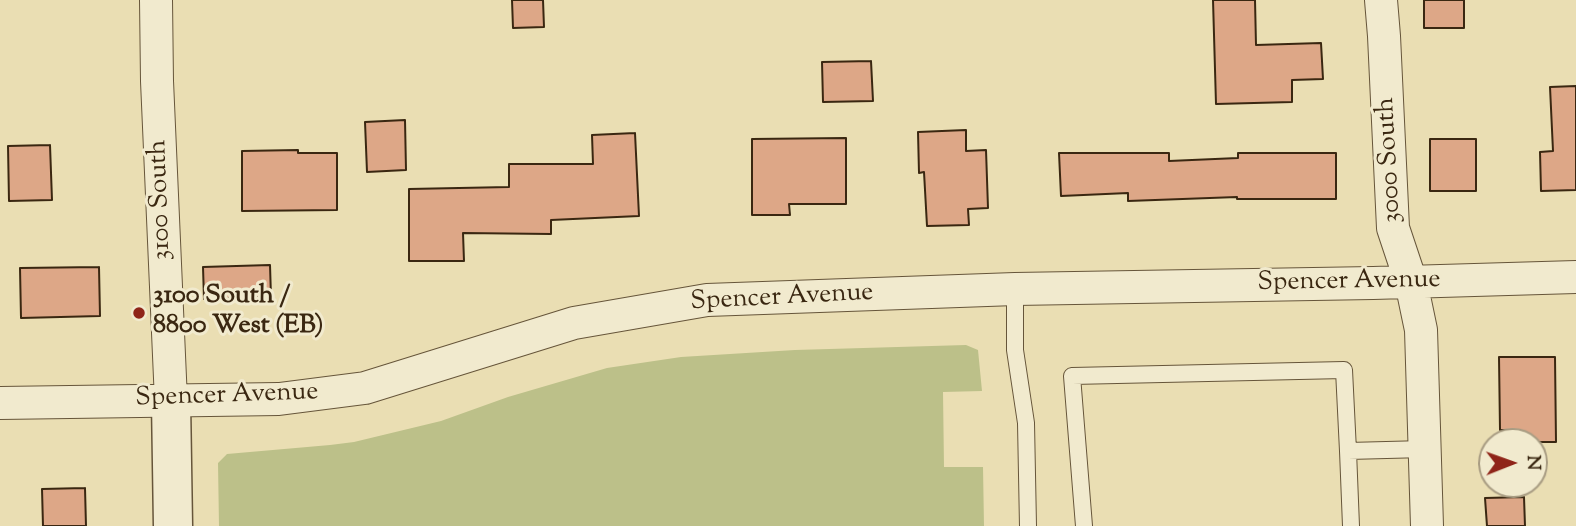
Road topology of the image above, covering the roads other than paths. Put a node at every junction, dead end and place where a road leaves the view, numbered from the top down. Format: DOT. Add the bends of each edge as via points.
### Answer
graph roads {
  1 [pos="156,0"];
  2 [pos="1381,0"];
  3 [pos="1576,277"];
  4 [pos="1411,282"];
  5 [pos="1015,289"];
  6 [pos="171,401"];
  7 [pos="0,403"];
  8 [pos="1425,449"];
  9 [pos="1348,451"];
  10 [pos="173,526"];
  11 [pos="1028,526"];
  12 [pos="1084,526"];
  13 [pos="1351,526"];
  14 [pos="1427,526"];
  1 -- 6 [label="street, 3100 South"];
  2 -- 4 [label="street, 3000 South" via="1393,228"];
  3 -- 4 [label="street, Spencer Avenue"];
  4 -- 5 [label="street, Spencer Avenue"];
  4 -- 8 [label="street, 3000 South" via="1421,330"];
  5 -- 6 [label="street, Spencer Avenue" via="707,300 574,323 365,388 279,399"];
  5 -- 11 [label="lane" via="1015,350 1026,423"];
  6 -- 7 [label="street, Spencer Avenue"];
  6 -- 10 [label="street, 3100 South"];
  8 -- 9 [label="lane"];
  8 -- 14 [label="street, 3000 South"];
  9 -- 12 [label="lane" via="1344,370 1072,376"];
  9 -- 13 [label="lane"];
}
